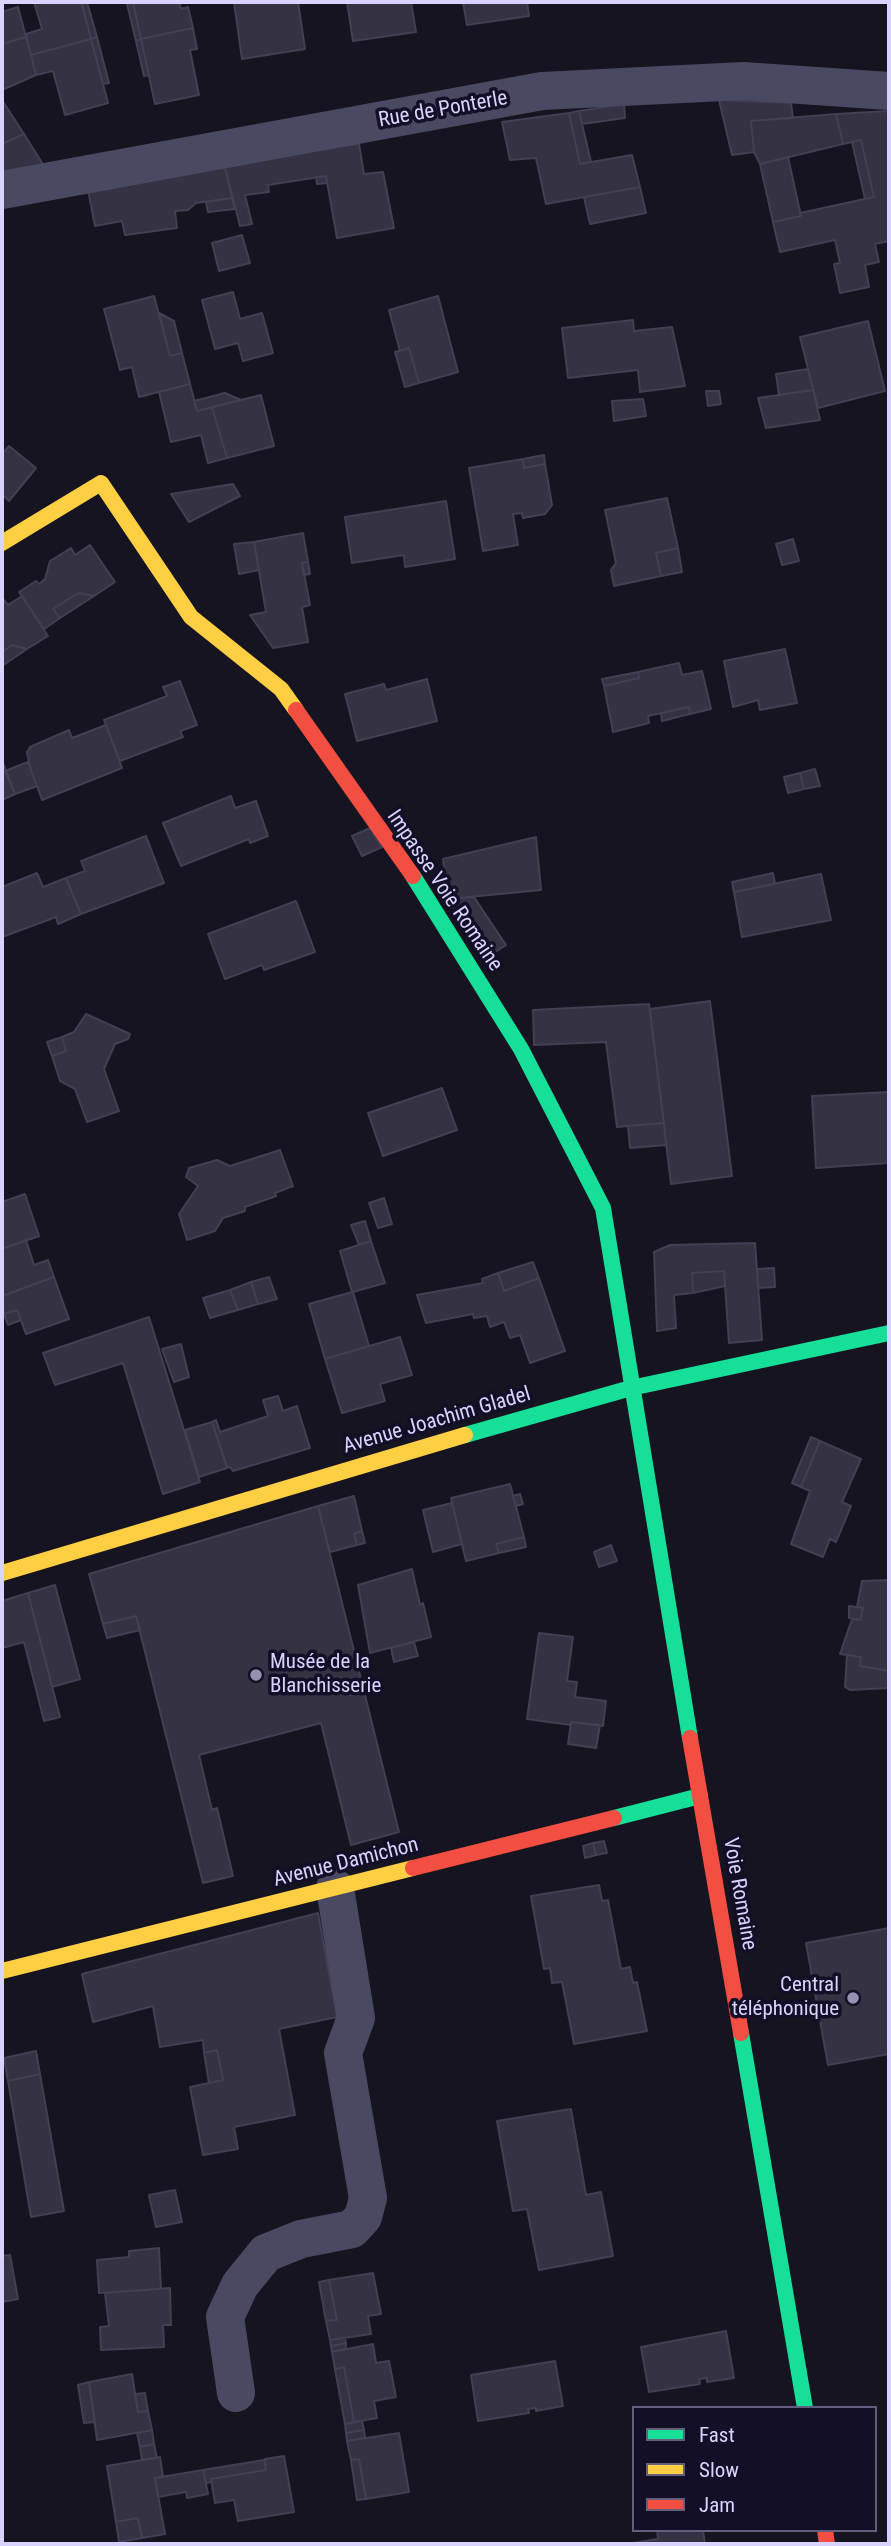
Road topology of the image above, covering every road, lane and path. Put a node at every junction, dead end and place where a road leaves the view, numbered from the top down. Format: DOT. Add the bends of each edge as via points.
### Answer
graph roads {
  1 [pos="889,91"];
  2 [pos="2,190"];
  3 [pos="2,543"];
  4 [pos="889,1333"];
  5 [pos="631,1388"];
  6 [pos="2,1573"];
  7 [pos="700,1796"];
  8 [pos="335,1888"];
  9 [pos="2,1971"];
  10 [pos="236,2393"];
  11 [pos="805,2406"];
  1 -- 2 [label="street, Rue de Ponterle" via="743,81 542,91"];
  3 -- 5 [label="street, Impasse Voie Romaine" via="101,483 191,617 281,689 418,884 521,1049 603,1208"];
  4 -- 5 [label="street, Avenue Joachim Gladel"];
  5 -- 6 [label="street, Avenue Joachim Gladel"];
  5 -- 7 [label="street, Voie Romaine"];
  7 -- 8 [label="street, Avenue Damichon"];
  7 -- 11 [label="street, Voie Romaine"];
  8 -- 9 [label="street, Avenue Damichon"];
  8 -- 10 [label="street" via="356,2018 343,2053 368,2198 363,2217 352,2229 301,2239 265,2253 240,2285 225,2317"];
}
